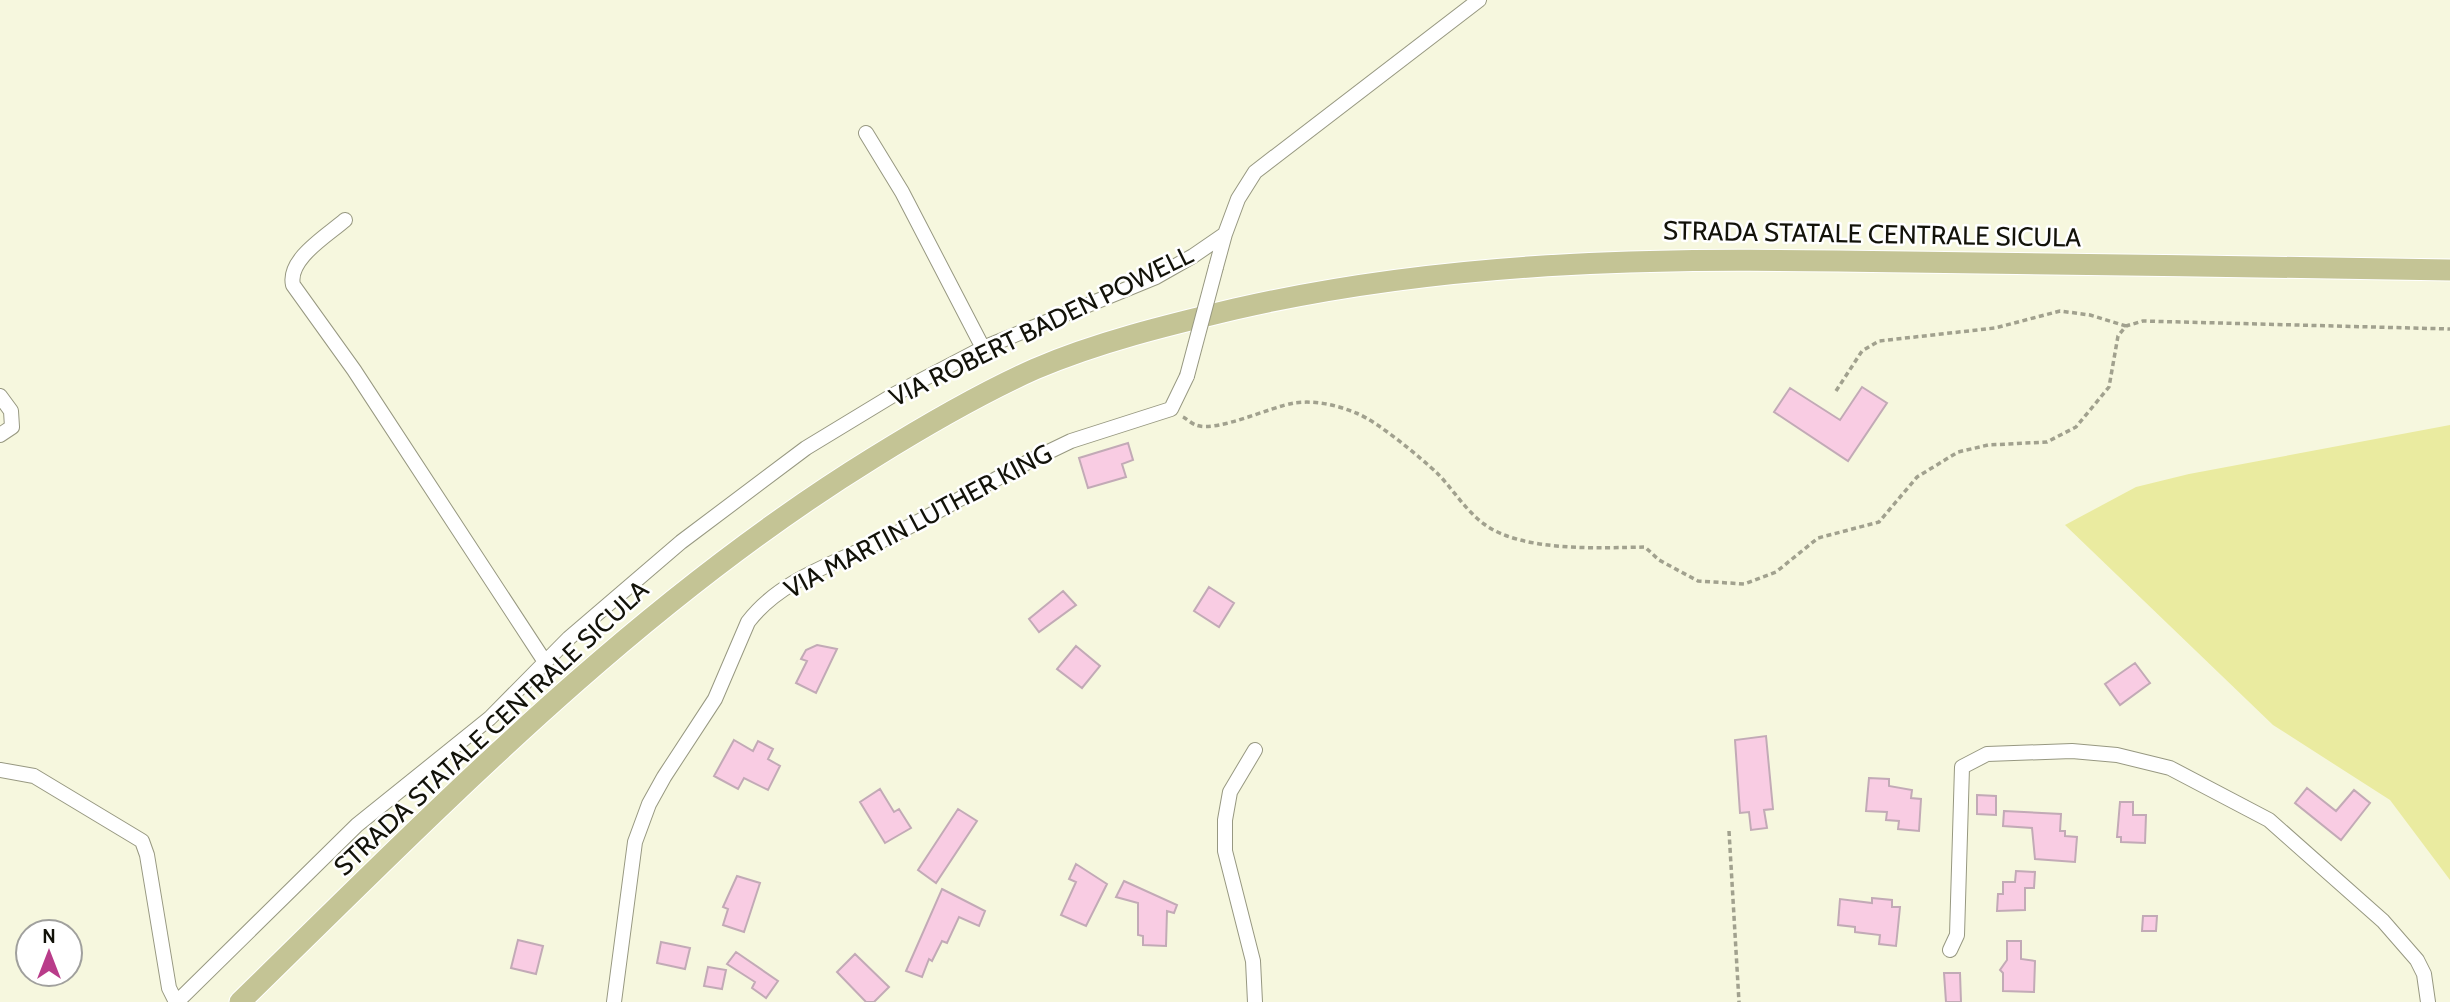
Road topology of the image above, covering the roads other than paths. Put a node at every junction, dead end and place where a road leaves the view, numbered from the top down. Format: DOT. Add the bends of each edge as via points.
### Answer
graph roads {
  1 [pos="1479,0"];
  2 [pos="866,133"];
  3 [pos="345,220"];
  4 [pos="1225,233"];
  5 [pos="2450,270"];
  6 [pos="983,348"];
  7 [pos="0,396"];
  8 [pos="0,435"];
  9 [pos="545,662"];
  10 [pos="1255,750"];
  11 [pos="0,770"];
  12 [pos="1950,950"];
  13 [pos="177,1002"];
  14 [pos="240,1002"];
  15 [pos="614,1002"];
  16 [pos="1255,1002"];
  17 [pos="2428,1002"];
  1 -- 4 [label="street, VIA ROBERT BADEN POWELL" via="1255,172"];
  2 -- 6 [label="street"];
  3 -- 9 [label="street" via="300,261 292,274 293,285"];
  4 -- 6 [label="street, VIA ROBERT BADEN POWELL" via="1156,277"];
  4 -- 15 [label="street, VIA MARTIN LUTHER KING, bridge" via="1187,376 1171,409 1044,454 798,582 757,611 715,699 664,777 635,842"];
  5 -- 14 [label="main road, STRADA STATALE CENTRALE SICULA" via="1596,261 1400,278 1167,325 1039,368 939,417 810,497 685,588 564,691"];
  6 -- 9 [label="street, VIA ROBERT BADEN POWELL" via="806,448 681,542"];
  7 -- 8 [label="street" via="13,419 12,428"];
  9 -- 13 [label="street, VIA ROBERT BADEN POWELL" via="472,733 357,825"];
  10 -- 16 [label="street" via="1230,792 1225,841 1253,961"];
  11 -- 13 [label="street" via="34,776 142,841 169,988"];
  12 -- 17 [label="street" via="1957,935 1962,767 1987,754 2072,751 2117,755 2170,768 2269,820 2383,921 2417,960"];
}
